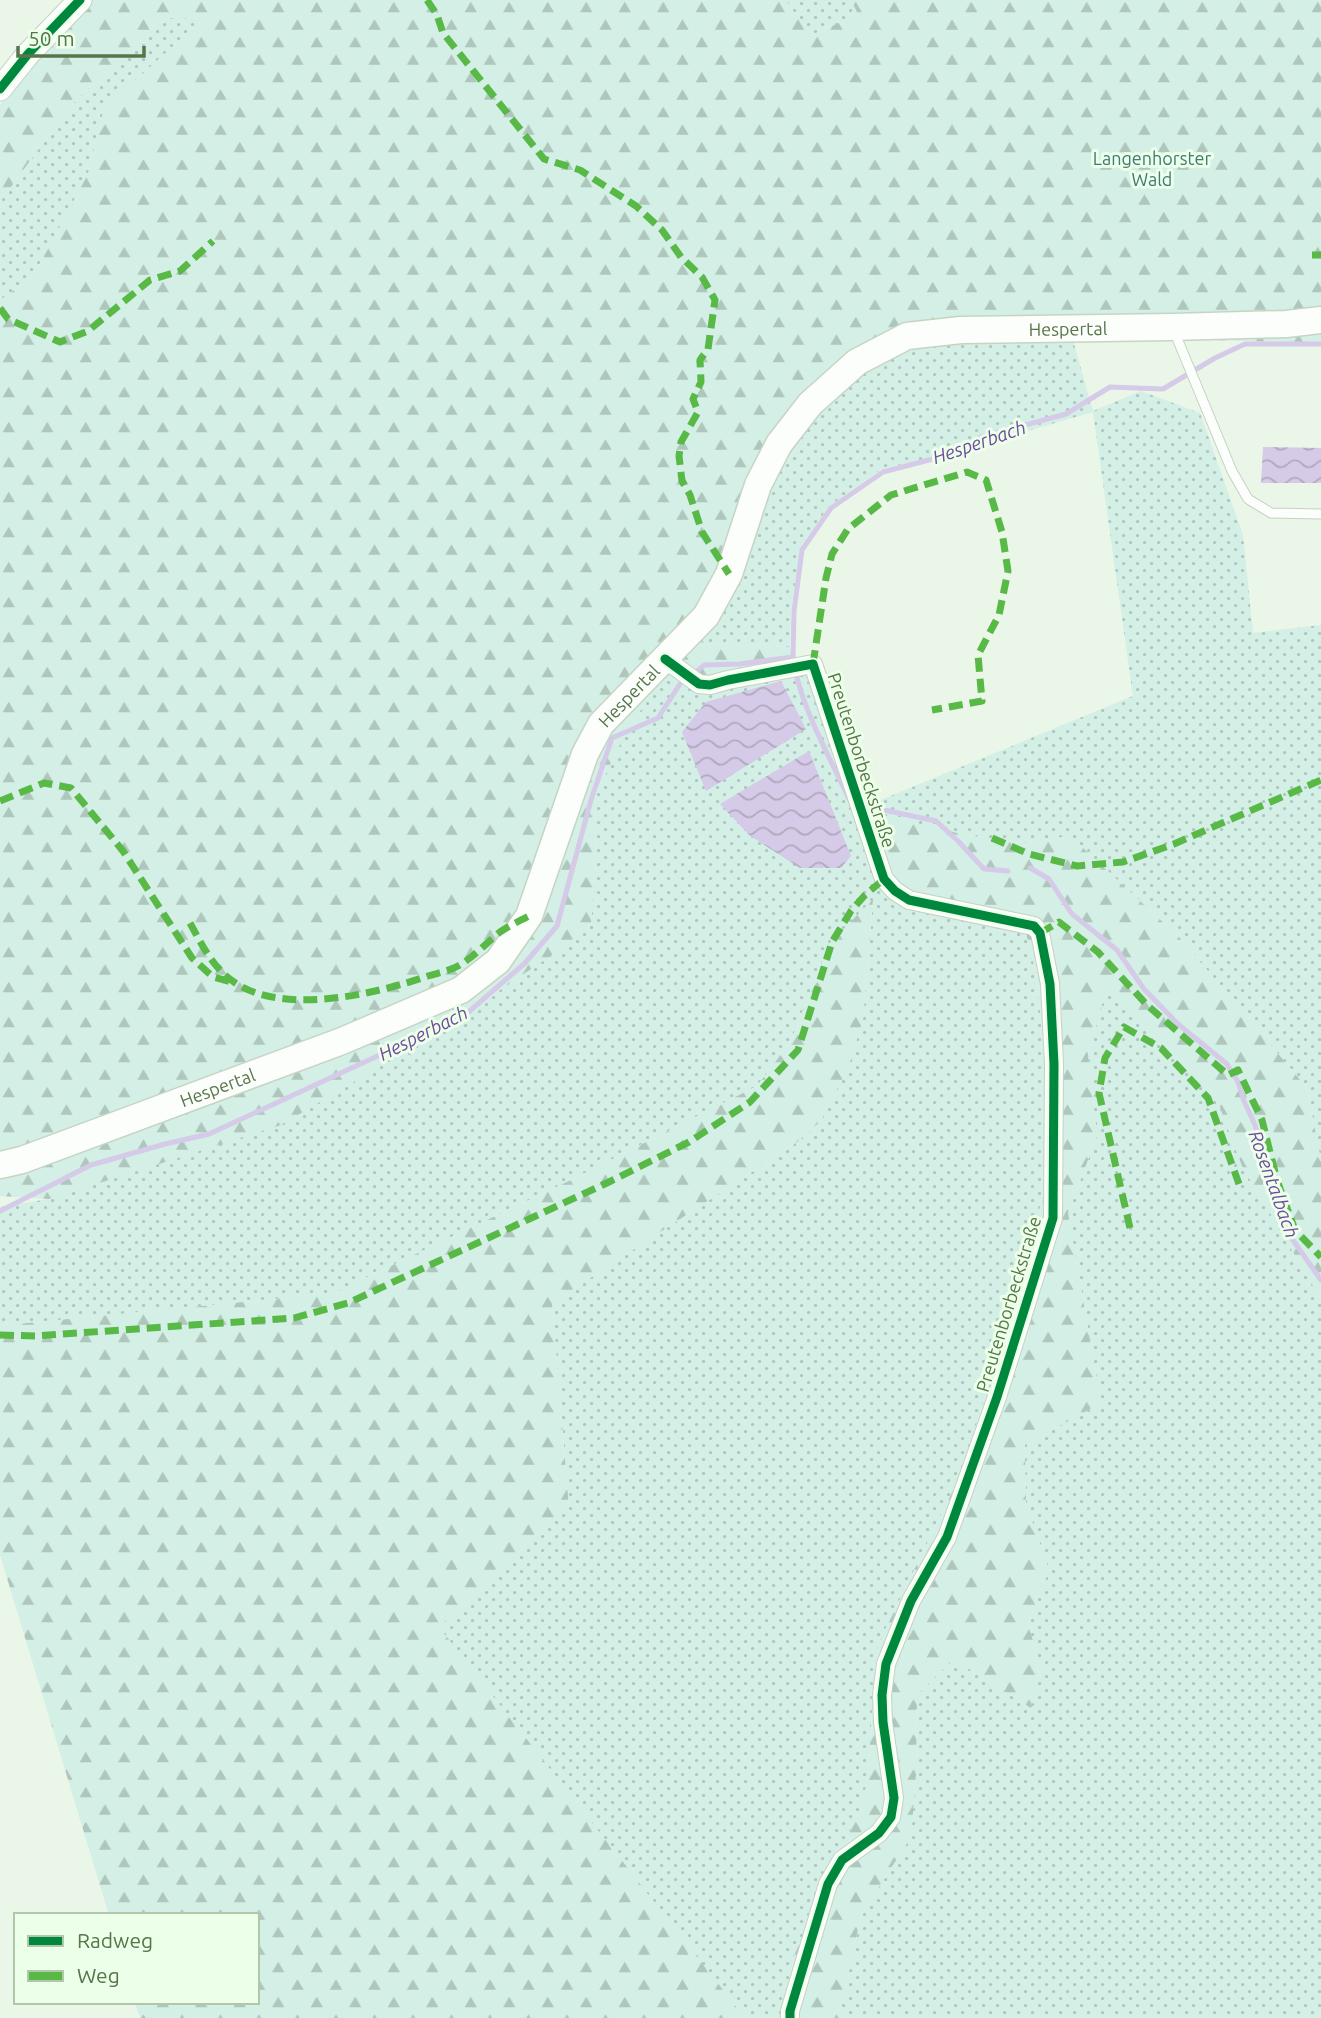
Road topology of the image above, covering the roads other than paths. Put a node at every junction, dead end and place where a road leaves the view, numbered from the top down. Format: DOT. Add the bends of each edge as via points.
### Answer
graph roads {
  1 [pos="80,0"];
  2 [pos="0,89"];
  3 [pos="1321,320"];
  4 [pos="1172,327"];
  5 [pos="1321,514"];
  6 [pos="665,659"];
  7 [pos="0,1165"];
  8 [pos="790,2018"];
  1 -- 2 [label="street"];
  3 -- 4 [label="main road, Hespertal"];
  4 -- 5 [label="lane" via="1248,499 1271,513"];
  4 -- 6 [label="main road, Hespertal" via="961,330 907,336 857,362 810,404 779,444 758,485 729,574 706,616"];
  6 -- 7 [label="main road, Hespertal" via="601,724 585,754 528,916 498,961 461,990 342,1041"];
  6 -- 8 [label="street, Preutenborbeckstraße" via="699,684 710,685 813,664 884,879 909,900 1034,926 1040,933 1050,984 1053,1218 947,1537 911,1601 886,1664 882,1695 894,1798 891,1817 879,1833 842,1860 828,1884"];
}
